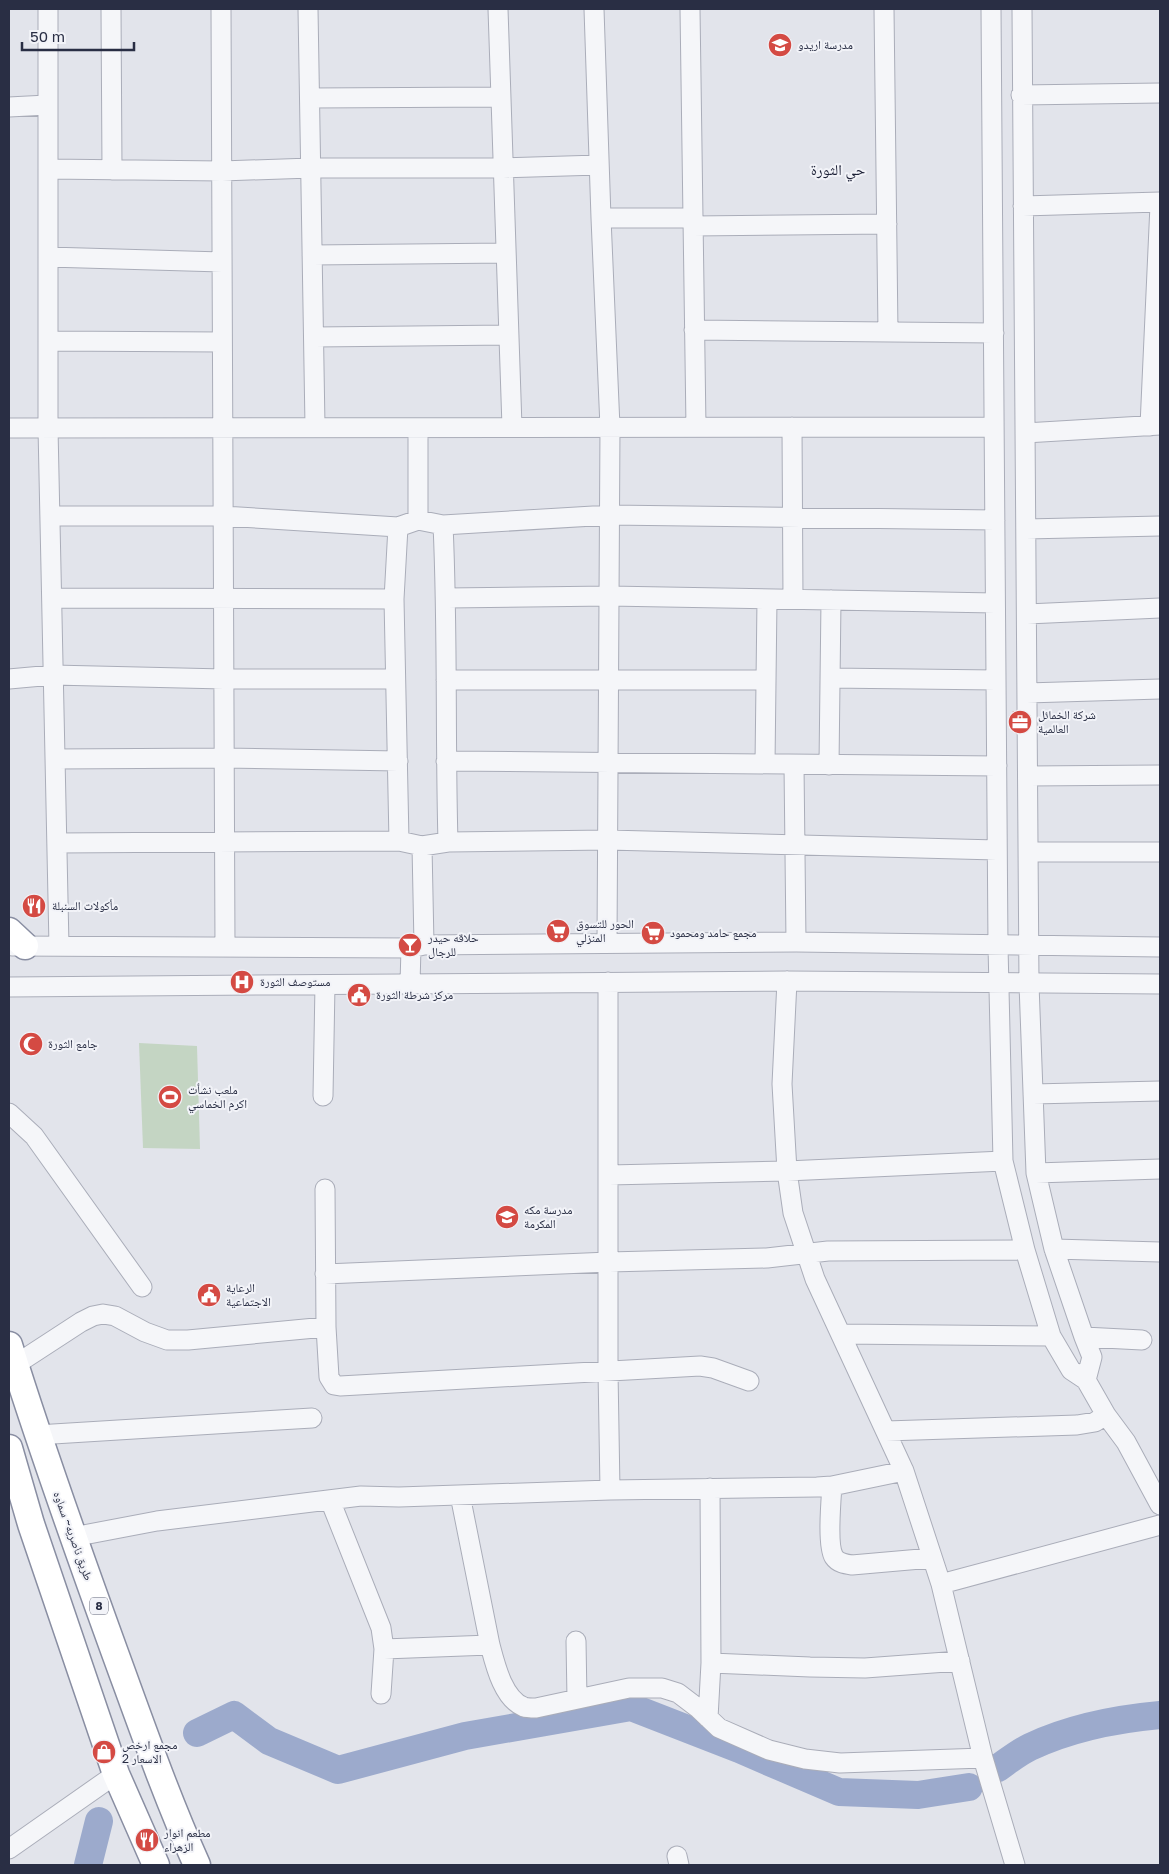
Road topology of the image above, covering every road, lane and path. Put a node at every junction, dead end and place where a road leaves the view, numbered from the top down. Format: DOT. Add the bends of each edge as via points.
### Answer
graph roads {
  1 [pos="48,9"];
  2 [pos="111,9"];
  3 [pos="221,9"];
  4 [pos="308,9"];
  5 [pos="498,9"];
  6 [pos="594,9"];
  7 [pos="690,9"];
  8 [pos="884,9"];
  9 [pos="991,9"];
  10 [pos="1022,9"];
  11 [pos="1160,93"];
  12 [pos="1021,96"];
  13 [pos="501,97"];
  14 [pos="310,98"];
  15 [pos="48,105"];
  16 [pos="9,107"];
  17 [pos="599,165"];
  18 [pos="311,168"];
  19 [pos="503,168"];
  20 [pos="48,169"];
  21 [pos="112,170"];
  22 [pos="222,171"];
  23 [pos="1160,204"];
  24 [pos="1023,206"];
  25 [pos="600,218"];
  26 [pos="692,222"];
  27 [pos="887,224"];
  28 [pos="506,252"];
  29 [pos="312,255"];
  30 [pos="48,257"];
  31 [pos="222,262"];
  32 [pos="694,330"];
  33 [pos="888,332"];
  34 [pos="994,333"];
  35 [pos="509,335"];
  36 [pos="314,337"];
  37 [pos="48,341"];
  38 [pos="222,342"];
  39 [pos="1155,425"];
  40 [pos="223,426"];
  41 [pos="315,426"];
  42 [pos="512,426"];
  43 [pos="610,427"];
  44 [pos="696,427"];
  45 [pos="792,427"];
  46 [pos="994,427"];
  47 [pos="9,428"];
  48 [pos="48,428"];
  49 [pos="418,428"];
  50 [pos="1025,433"];
  51 [pos="610,515"];
  52 [pos="50,516"];
  53 [pos="223,516"];
  54 [pos="792,517"];
  55 [pos="418,520"];
  56 [pos="995,520"];
  57 [pos="444,525"];
  58 [pos="1160,526"];
  59 [pos="398,527"];
  60 [pos="1026,529"];
  61 [pos="609,596"];
  62 [pos="52,598"];
  63 [pos="224,598"];
  64 [pos="446,598"];
  65 [pos="394,599"];
  66 [pos="767,599"];
  67 [pos="793,599"];
  68 [pos="831,600"];
  69 [pos="996,604"];
  70 [pos="1160,608"];
  71 [pos="1027,614"];
  72 [pos="53,675"];
  73 [pos="830,678"];
  74 [pos="9,679"];
  75 [pos="224,679"];
  76 [pos="395,679"];
  77 [pos="446,680"];
  78 [pos="766,680"];
  79 [pos="996,680"];
  80 [pos="609,681"];
  81 [pos="1160,689"];
  82 [pos="1027,693"];
  83 [pos="224,758"];
  84 [pos="55,759"];
  85 [pos="398,761"];
  86 [pos="446,761"];
  87 [pos="608,762"];
  88 [pos="765,764"];
  89 [pos="794,764"];
  90 [pos="829,765"];
  91 [pos="997,766"];
  92 [pos="1160,775"];
  93 [pos="1028,776"];
  94 [pos="608,840"];
  95 [pos="399,841"];
  96 [pos="225,842"];
  97 [pos="448,842"];
  98 [pos="57,843"];
  99 [pos="796,845"];
  100 [pos="422,846"];
  101 [pos="997,850"];
  102 [pos="1028,852"];
  103 [pos="1160,852"];
  104 [pos="14,941"];
  105 [pos="796,942"];
  106 [pos="607,943"];
  107 [pos="59,946"];
  108 [pos="225,946"];
  109 [pos="417,946"];
  110 [pos="998,946"];
  111 [pos="1029,946"];
  112 [pos="1160,947"];
  113 [pos="786,981"];
  114 [pos="608,982"];
  115 [pos="999,983"];
  116 [pos="410,984"];
  117 [pos="1029,984"];
  118 [pos="1160,984"];
  119 [pos="325,985"];
  120 [pos="9,987"];
  121 [pos="1160,1091"];
  122 [pos="1033,1094"];
  123 [pos="323,1096"];
  124 [pos="9,1112"];
  125 [pos="1003,1161"];
  126 [pos="1160,1169"];
  127 [pos="787,1171"];
  128 [pos="1036,1173"];
  129 [pos="609,1175"];
  130 [pos="324,1189"];
  131 [pos="1054,1249"];
  132 [pos="1024,1250"];
  133 [pos="1160,1252"];
  134 [pos="806,1253"];
  135 [pos="609,1262"];
  136 [pos="325,1274"];
  137 [pos="142,1287"];
  138 [pos="326,1327"];
  139 [pos="841,1334"];
  140 [pos="1051,1336"];
  141 [pos="1084,1338"];
  142 [pos="1142,1340"];
  143 [pos="12,1355"];
  144 [pos="608,1371"];
  145 [pos="1086,1380"];
  146 [pos="749,1381"];
  147 [pos="1106,1415"];
  148 [pos="312,1418"];
  149 [pos="886,1431"];
  150 [pos="37,1435"];
  151 [pos="9,1448"];
  152 [pos="904,1471"];
  153 [pos="832,1486"];
  154 [pos="710,1488"];
  155 [pos="610,1490"];
  156 [pos="460,1495"];
  157 [pos="330,1500"];
  158 [pos="1160,1505"];
  159 [pos="31,1524"];
  160 [pos="69,1525"];
  161 [pos="1160,1525"];
  162 [pos="932,1558"];
  163 [pos="941,1584"];
  164 [pos="576,1642"];
  165 [pos="490,1645"];
  166 [pos="384,1649"];
  167 [pos="960,1661"];
  168 [pos="711,1663"];
  169 [pos="381,1694"];
  170 [pos="577,1699"];
  171 [pos="708,1718"];
  172 [pos="983,1758"];
  173 [pos="116,1774"];
  174 [pos="9,1849"];
  175 [pos="156,1865"];
  176 [pos="197,1865"];
  177 [pos="1015,1865"];
  1 -- 15 [label="street"];
  2 -- 21 [label="street"];
  3 -- 22 [label="street"];
  4 -- 14 [label="street"];
  5 -- 13 [label="street"];
  6 -- 17 [label="street"];
  7 -- 26 [label="street"];
  8 -- 27 [label="street"];
  9 -- 34 [label="street"];
  10 -- 12 [label="street"];
  11 -- 12 [label="street"];
  12 -- 24 [label="street"];
  13 -- 14 [label="street"];
  13 -- 19 [label="street"];
  14 -- 18 [label="street"];
  15 -- 16 [label="street"];
  15 -- 20 [label="street"];
  17 -- 19 [label="street"];
  17 -- 25 [label="street"];
  18 -- 19 [label="street"];
  18 -- 22 [label="street"];
  18 -- 29 [label="street"];
  19 -- 28 [label="street"];
  20 -- 21 [label="street"];
  20 -- 30 [label="street"];
  21 -- 22 [label="street"];
  22 -- 31 [label="street"];
  23 -- 24 [label="street"];
  23 -- 39 [label="street"];
  24 -- 50 [label="street"];
  25 -- 26 [label="street"];
  25 -- 43 [label="street"];
  26 -- 27 [label="street"];
  26 -- 32 [label="street"];
  27 -- 33 [label="street"];
  28 -- 29 [label="street"];
  28 -- 35 [label="street"];
  29 -- 36 [label="street"];
  30 -- 31 [label="street"];
  30 -- 37 [label="street"];
  31 -- 38 [label="street"];
  32 -- 33 [label="street"];
  32 -- 44 [label="street"];
  33 -- 34 [label="street"];
  34 -- 46 [label="street"];
  35 -- 36 [label="street"];
  35 -- 42 [label="street"];
  36 -- 41 [label="street"];
  37 -- 38 [label="street"];
  37 -- 48 [label="street"];
  38 -- 40 [label="street"];
  39 -- 50 [label="street"];
  40 -- 41 [label="street"];
  40 -- 48 [label="street"];
  40 -- 53 [label="street"];
  41 -- 49 [label="street"];
  42 -- 43 [label="street"];
  42 -- 49 [label="street"];
  43 -- 44 [label="street"];
  43 -- 51 [label="street"];
  44 -- 45 [label="street"];
  45 -- 46 [label="street"];
  45 -- 54 [label="street"];
  46 -- 56 [label="street"];
  47 -- 48 [label="street"];
  48 -- 52 [label="street"];
  49 -- 55 [label="street"];
  50 -- 60 [label="street"];
  51 -- 54 [label="street"];
  51 -- 57 [label="street"];
  51 -- 61 [label="street"];
  52 -- 53 [label="street"];
  52 -- 62 [label="street"];
  53 -- 59 [label="street"];
  53 -- 63 [label="street"];
  54 -- 56 [label="street"];
  54 -- 67 [label="street"];
  55 -- 57 [label="street"];
  55 -- 59 [label="street"];
  56 -- 69 [label="street"];
  57 -- 64 [label="street"];
  58 -- 60 [label="street"];
  59 -- 65 [label="street"];
  60 -- 71 [label="street"];
  61 -- 64 [label="street"];
  61 -- 66 [label="street"];
  61 -- 80 [label="street"];
  62 -- 63 [label="street"];
  62 -- 72 [label="street"];
  63 -- 65 [label="street"];
  63 -- 75 [label="street"];
  64 -- 77 [label="street"];
  65 -- 76 [label="street"];
  66 -- 67 [label="street"];
  66 -- 78 [label="street"];
  67 -- 68 [label="street"];
  68 -- 69 [label="street"];
  68 -- 73 [label="street"];
  69 -- 79 [label="street"];
  70 -- 71 [label="street"];
  71 -- 82 [label="street"];
  72 -- 74 [label="street"];
  72 -- 75 [label="street"];
  72 -- 84 [label="street"];
  73 -- 79 [label="street"];
  73 -- 90 [label="street"];
  75 -- 76 [label="street"];
  75 -- 83 [label="street"];
  76 -- 85 [label="street"];
  77 -- 80 [label="street"];
  77 -- 86 [label="street"];
  78 -- 80 [label="street"];
  78 -- 88 [label="street"];
  79 -- 91 [label="street"];
  80 -- 87 [label="street"];
  81 -- 82 [label="street"];
  82 -- 93 [label="street"];
  83 -- 84 [label="street"];
  83 -- 85 [label="street"];
  83 -- 96 [label="street"];
  84 -- 98 [label="street"];
  85 -- 95 [label="street"];
  86 -- 87 [label="street"];
  86 -- 97 [label="street"];
  87 -- 88 [label="street"];
  87 -- 94 [label="street"];
  88 -- 89 [label="street"];
  89 -- 90 [label="street"];
  89 -- 99 [label="street"];
  90 -- 91 [label="street"];
  91 -- 101 [label="street"];
  92 -- 93 [label="street"];
  93 -- 102 [label="street"];
  94 -- 97 [label="street"];
  94 -- 99 [label="street"];
  94 -- 106 [label="street"];
  95 -- 96 [label="street"];
  95 -- 100 [label="street"];
  96 -- 98 [label="street"];
  96 -- 108 [label="street"];
  97 -- 100 [label="street"];
  98 -- 107 [label="street"];
  99 -- 101 [label="street"];
  99 -- 105 [label="street"];
  100 -- 109 [label="street"];
  101 -- 110 [label="street"];
  102 -- 103 [label="street"];
  102 -- 111 [label="street"];
  104 -- 107 [label="street"];
  105 -- 106 [label="street"];
  105 -- 110 [label="street"];
  106 -- 109 [label="street"];
  107 -- 108 [label="street"];
  108 -- 109 [label="street"];
  109 -- 116 [label="street"];
  110 -- 111 [label="street"];
  110 -- 115 [label="street"];
  111 -- 112 [label="street"];
  111 -- 117 [label="street"];
  113 -- 114 [label="street"];
  113 -- 115 [label="street"];
  113 -- 127 [label="street" via="782,1084"];
  114 -- 116 [label="street"];
  114 -- 129 [label="street"];
  115 -- 117 [label="street"];
  115 -- 125 [label="street"];
  116 -- 119 [label="street"];
  117 -- 118 [label="street"];
  117 -- 122 [label="street"];
  119 -- 120 [label="street"];
  119 -- 123 [label="street"];
  121 -- 122 [label="street"];
  122 -- 128 [label="street"];
  124 -- 137 [label="street" via="34,1136"];
  125 -- 127 [label="street"];
  125 -- 132 [label="street"];
  126 -- 128 [label="street"];
  127 -- 129 [label="street"];
  127 -- 134 [label="street" via="793,1212"];
  128 -- 131 [label="street"];
  129 -- 135 [label="street"];
  130 -- 136 [label="street"];
  131 -- 133 [label="street"];
  131 -- 141 [label="street"];
  132 -- 134 [label="street"];
  132 -- 140 [label="street"];
  134 -- 135 [label="street" via="767,1258"];
  134 -- 139 [label="street"];
  135 -- 136 [label="street"];
  135 -- 144 [label="street"];
  136 -- 138 [label="street"];
  138 -- 143 [label="street" via="167,1340 104,1314 93,1316"];
  138 -- 144 [label="street" via="329,1377 334,1385 340,1386"];
  139 -- 140 [label="street"];
  139 -- 149 [label="street"];
  140 -- 145 [label="street" via="1071,1370"];
  141 -- 142 [label="street"];
  141 -- 145 [label="street" via="1092,1357"];
  143 -- 150 [label="highway, طريق ناصريه~ سماوه / 8"];
  144 -- 146 [label="street" via="700,1366"];
  144 -- 155 [label="street"];
  145 -- 147 [label="street"];
  147 -- 149 [label="street" via="1095,1422 1077,1425"];
  147 -- 158 [label="street" via="1126,1442"];
  148 -- 150 [label="street"];
  149 -- 152 [label="street"];
  150 -- 160 [label="highway, طريق ناصريه~ سماوه / 8"];
  151 -- 159 [label="highway"];
  152 -- 153 [label="street"];
  152 -- 162 [label="street"];
  153 -- 154 [label="street"];
  153 -- 162 [label="street" via="831,1546 834,1558 852,1565"];
  154 -- 155 [label="street"];
  154 -- 168 [label="street"];
  155 -- 156 [label="street"];
  156 -- 157 [label="street" via="361,1496"];
  156 -- 165 [label="street"];
  157 -- 160 [label="street" via="157,1521"];
  157 -- 166 [label="street" via="381,1628"];
  159 -- 160 [label="highway"];
  159 -- 173 [label="highway"];
  160 -- 176 [label="highway, طريق ناصريه~ سماوه / 8"];
  161 -- 163 [label="street"];
  162 -- 163 [label="street"];
  163 -- 167 [label="street"];
  164 -- 170 [label="street"];
  165 -- 166 [label="street"];
  165 -- 170 [label="street" via="505,1688 524,1707 536,1708"];
  166 -- 169 [label="street"];
  167 -- 168 [label="street" via="865,1668"];
  167 -- 172 [label="street"];
  168 -- 171 [label="street"];
  170 -- 171 [label="street" via="629,1688 662,1688 678,1693"];
  171 -- 172 [label="street" via="718,1728 769,1750 805,1759 840,1763"];
  172 -- 177 [label="street"];
  173 -- 174 [label="street"];
  173 -- 175 [label="highway"];
}
